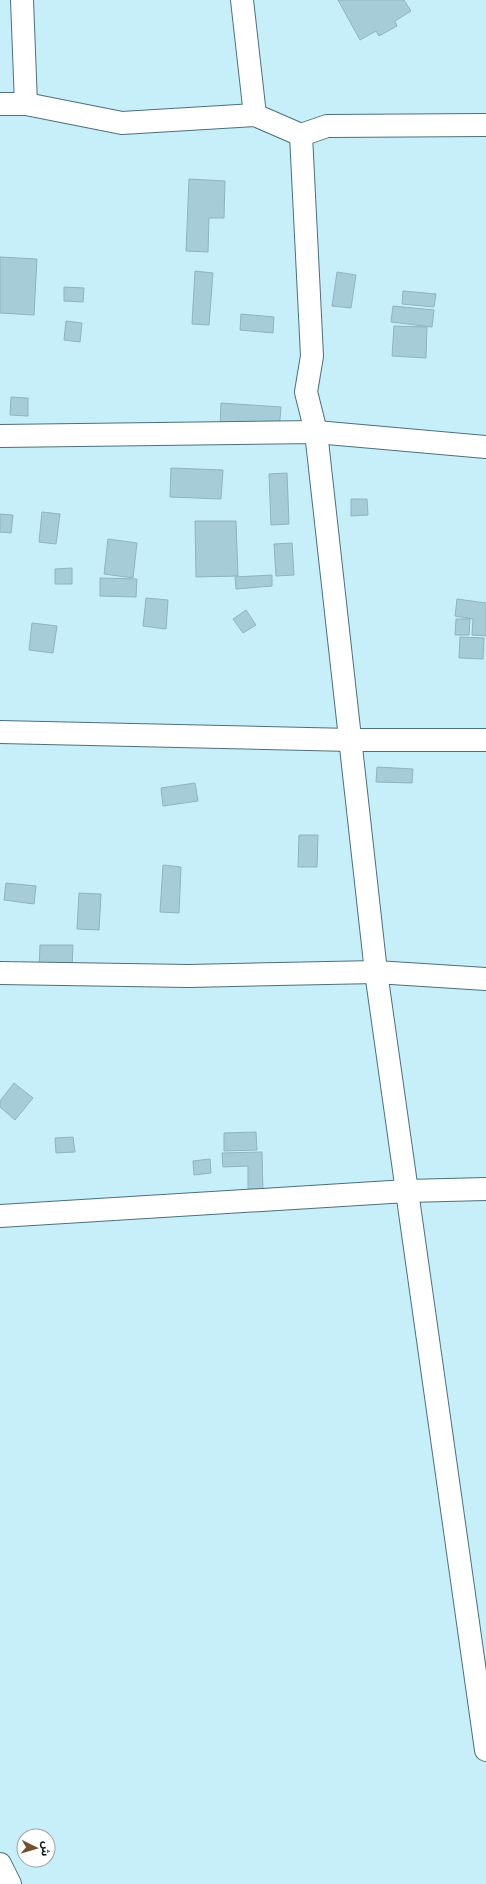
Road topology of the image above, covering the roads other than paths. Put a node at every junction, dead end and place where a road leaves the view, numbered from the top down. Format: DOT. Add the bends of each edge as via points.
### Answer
graph roads {
  1 [pos="22,0"];
  2 [pos="242,0"];
  3 [pos="0,104"];
  4 [pos="26,104"];
  5 [pos="255,115"];
  6 [pos="486,125"];
  7 [pos="301,135"];
  8 [pos="316,432"];
  9 [pos="0,436"];
  10 [pos="486,447"];
  11 [pos="0,732"];
  12 [pos="351,740"];
  13 [pos="486,740"];
  14 [pos="376,972"];
  15 [pos="0,973"];
  16 [pos="486,979"];
  17 [pos="486,1189"];
  18 [pos="407,1192"];
  19 [pos="0,1216"];
  20 [pos="486,1750"];
  21 [pos="0,1864"];
  22 [pos="10,1884"];
  1 -- 4 [label="street"];
  2 -- 5 [label="street"];
  3 -- 4 [label="street"];
  4 -- 5 [label="street" via="122,124"];
  5 -- 7 [label="street"];
  6 -- 7 [label="street" via="327,126"];
  7 -- 8 [label="street" via="312,356 306,392"];
  8 -- 9 [label="street"];
  8 -- 10 [label="street"];
  8 -- 12 [label="street"];
  11 -- 12 [label="street"];
  12 -- 13 [label="street"];
  12 -- 14 [label="street"];
  14 -- 15 [label="street" via="189,976"];
  14 -- 16 [label="street"];
  14 -- 18 [label="street"];
  17 -- 18 [label="street"];
  18 -- 19 [label="street"];
  18 -- 20 [label="street"];
  21 -- 22 [label="street"];
}
